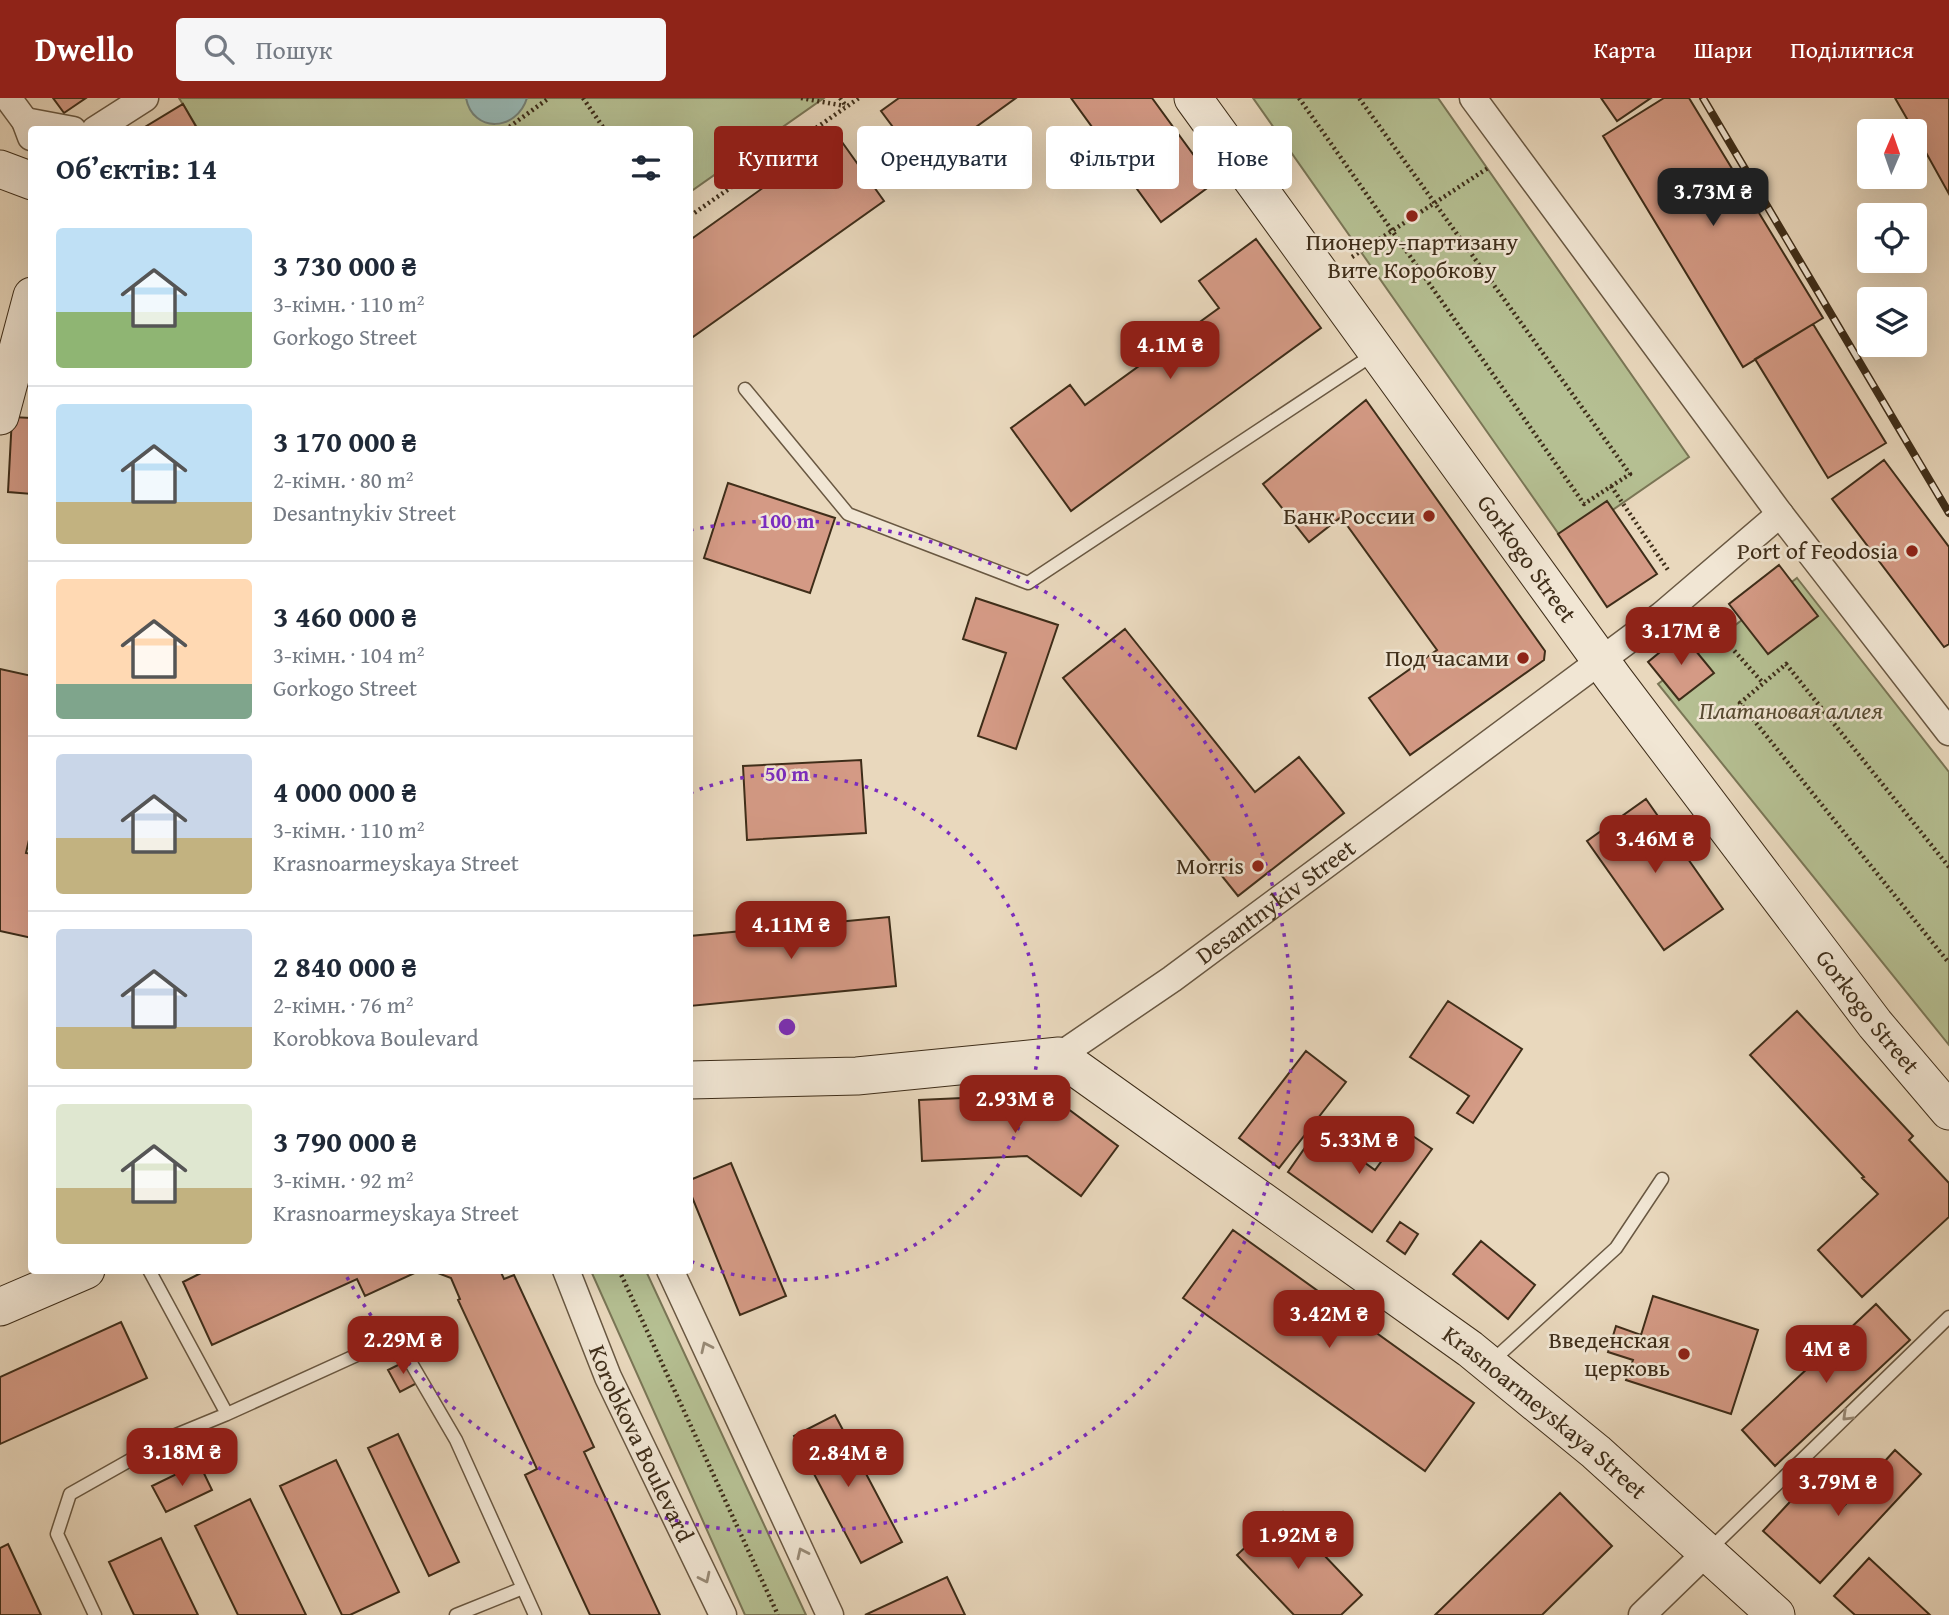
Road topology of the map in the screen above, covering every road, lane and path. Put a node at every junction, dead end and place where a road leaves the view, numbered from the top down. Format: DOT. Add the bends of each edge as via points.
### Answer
graph roads {
  1 [pos="8,98"];
  2 [pos="145,98"];
  3 [pos="549,98"];
  4 [pos="583,98"];
  5 [pos="801,98"];
  6 [pos="840,98"];
  7 [pos="859,98"];
  8 [pos="1193,98"];
  9 [pos="1299,98"];
  10 [pos="1359,98"];
  11 [pos="1473,98"];
  12 [pos="846,107"];
  13 [pos="100,126"];
  14 [pos="510,126"];
  15 [pos="602,126"];
  16 [pos="28,130"];
  17 [pos="0,169"];
  18 [pos="1477,175"];
  19 [pos="28,180"];
  20 [pos="1435,203"];
  21 [pos="693,214"];
  22 [pos="1392,231"];
  23 [pos="1367,247"];
  24 [pos="28,311"];
  25 [pos="1377,352"];
  26 [pos="745,389"];
  27 [pos="0,416"];
  28 [pos="1611,486"];
  29 [pos="1780,514"];
  30 [pos="1685,595"];
  31 [pos="1713,627"];
  32 [pos="1601,660"];
  33 [pos="1763,683"];
  34 [pos="1949,732"];
  35 [pos="1949,867"];
  36 [pos="1949,963"];
  37 [pos="1059,1056"];
  38 [pos="693,1080"];
  39 [pos="1949,1111"];
  40 [pos="1662,1179"];
  41 [pos="77,1274"];
  42 [pos="151,1274"];
  43 [pos="568,1274"];
  44 [pos="621,1274"];
  45 [pos="672,1274"];
  46 [pos="0,1307"];
  47 [pos="1949,1317"];
  48 [pos="1489,1364"];
  49 [pos="227,1413"];
  50 [pos="1708,1551"];
  51 [pos="523,1588"];
  52 [pos="95,1615"];
  53 [pos="456,1615"];
  54 [pos="536,1615"];
  55 [pos="723,1615"];
  56 [pos="778,1615"];
  57 [pos="830,1615"];
  58 [pos="1642,1615"];
  59 [pos="1776,1615"];
  1 -- 16 [label="street"];
  2 -- 13 [label="street"];
  3 -- 14 [label="path"];
  4 -- 15 [label="path"];
  5 -- 12 [label="path"];
  6 -- 12 [label="path"];
  7 -- 12 [label="path"];
  8 -- 25 [label="street, Gorkogo Street"];
  9 -- 22 [label="path"];
  10 -- 20 [label="path"];
  11 -- 29 [label="street"];
  12 -- 21 [label="path"];
  17 -- 19 [label="street"];
  18 -- 20 [label="path"];
  20 -- 22 [label="path"];
  20 -- 28 [label="path" via="1630,474"];
  22 -- 23 [label="path"];
  22 -- 28 [label="path" via="1584,504"];
  24 -- 27 [label="street"];
  25 -- 26 [label="lane" via="1028,583 848,514"];
  25 -- 32 [label="street, Gorkogo Street"];
  28 -- 30 [label="path"];
  29 -- 30 [label="street, Desantnykiv Street"];
  29 -- 34 [label="street"];
  30 -- 32 [label="street, Desantnykiv Street"];
  31 -- 33 [label="path"];
  32 -- 37 [label="street, Desantnykiv Street" via="1172,979"];
  32 -- 39 [label="street, Gorkogo Street" via="1875,1024"];
  33 -- 35 [label="path" via="1786,664"];
  33 -- 36 [label="path" via="1740,703"];
  37 -- 38 [label="street, Desantnykiv Street" via="857,1076"];
  37 -- 48 [label="street, Krasnoarmeyskaya Street"];
  40 -- 48 [label="lane" via="1616,1248"];
  41 -- 46 [label="street"];
  42 -- 49 [label="lane"];
  43 -- 55 [label="street, Korobkova Boulevard, one-way" via="608,1377"];
  44 -- 56 [label="path"];
  57 -- 45 [label="street, one-way"];
  47 -- 50 [label="lane, one-way"];
  48 -- 50 [label="street, Krasnoarmeyskaya Street"];
  49 -- 51 [label="lane" via="370,1349 404,1351 456,1440"];
  49 -- 52 [label="lane" via="171,1437 70,1494 57,1534"];
  50 -- 58 [label="street"];
  50 -- 59 [label="street, Krasnoarmeyskaya Street"];
  51 -- 53 [label="lane"];
  51 -- 54 [label="lane"];
}
